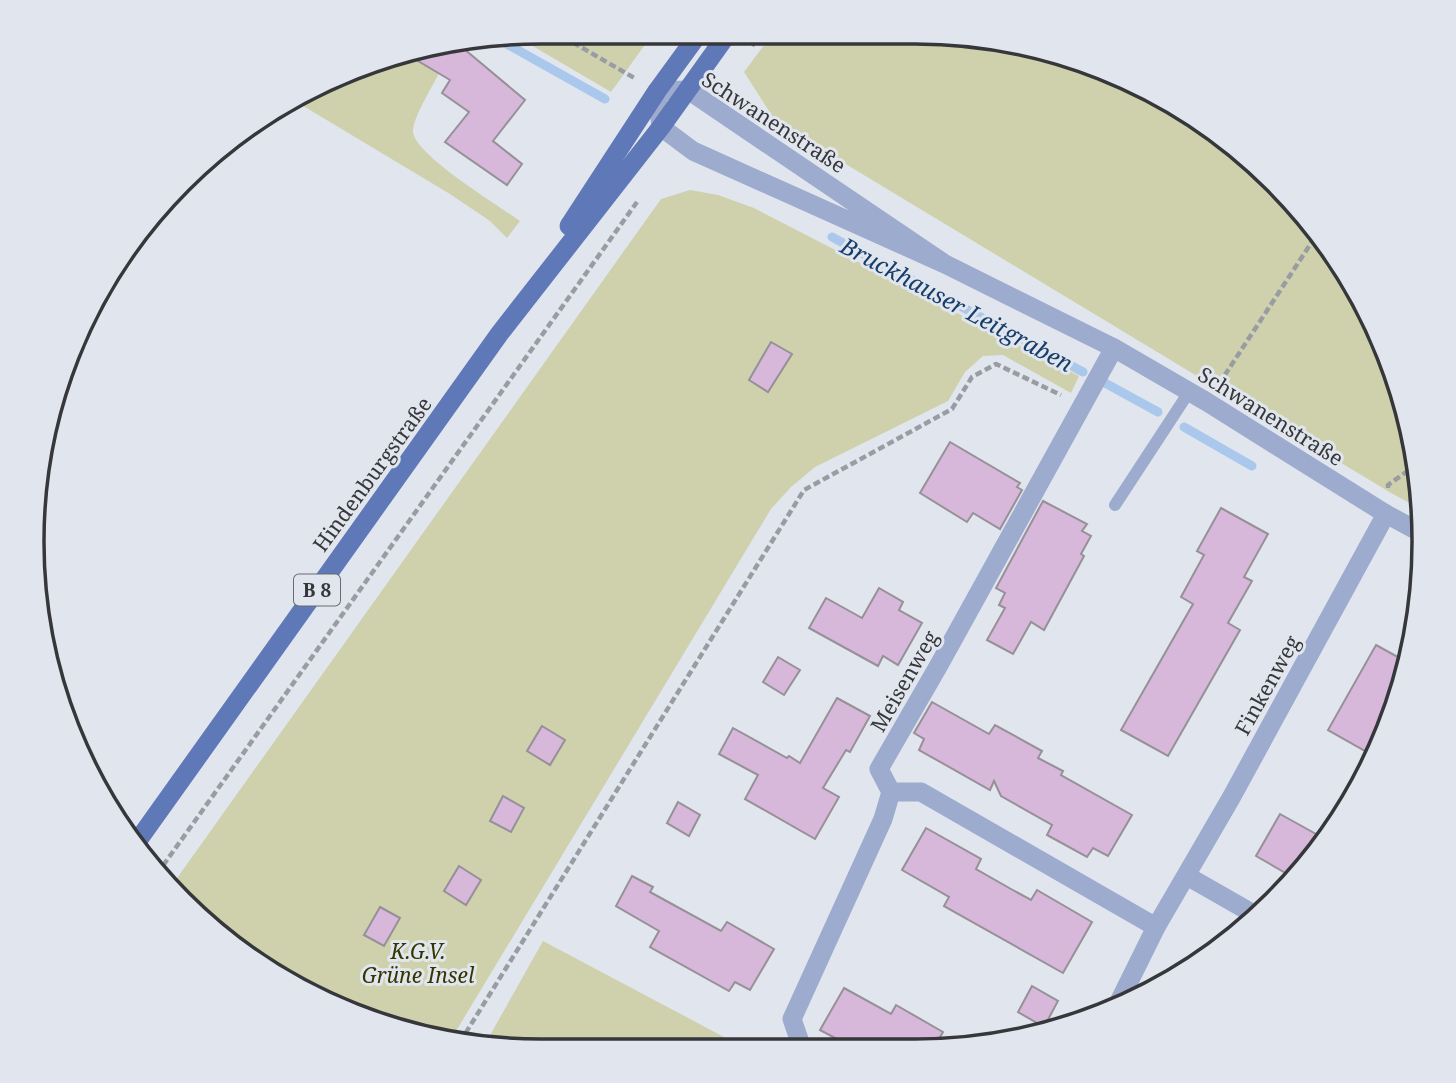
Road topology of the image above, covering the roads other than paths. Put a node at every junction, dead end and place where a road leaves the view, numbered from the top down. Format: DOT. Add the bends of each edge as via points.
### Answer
graph roads {
  1 [pos="690,44"];
  2 [pos="721,44"];
  3 [pos="688,90"];
  4 [pos="657,91"];
  5 [pos="661,127"];
  6 [pos="945,264"];
  7 [pos="500,333"];
  8 [pos="1114,348"];
  9 [pos="1189,392"];
  10 [pos="1115,505"];
  11 [pos="1386,514"];
  12 [pos="1412,528"];
  13 [pos="891,792"];
  14 [pos="141,836"];
  15 [pos="1187,876"];
  16 [pos="1248,911"];
  17 [pos="1156,927"];
  18 [pos="1123,993"];
  19 [pos="799,1039"];
  1 -- 4 [label="main road, Hindenburgstraße / B 8"];
  2 -- 3 [label="main road, Hindenburgstraße / B 8"];
  3 -- 4 [label="street, Schwanenstraße"];
  3 -- 5 [label="main road, Hindenburgstraße / B 8"];
  3 -- 6 [label="street, Schwanenstraße"];
  4 -- 5 [label="street"];
  4 -- 7 [label="main road, Hindenburgstraße / B 8"];
  5 -- 6 [label="street, Schwanenstraße" via="693,150"];
  5 -- 7 [label="main road, Hindenburgstraße / B 8"];
  6 -- 8 [label="street, Schwanenstraße"];
  7 -- 14 [label="main road, Hindenburgstraße / B 8"];
  8 -- 9 [label="street, Schwanenstraße"];
  8 -- 13 [label="street, Meisenweg" via="879,769"];
  9 -- 10 [label="lane"];
  9 -- 11 [label="street, Schwanenstraße"];
  11 -- 12 [label="street, Schwanenstraße"];
  11 -- 15 [label="street, Finkenweg"];
  13 -- 17 [label="street" via="921,792"];
  13 -- 19 [label="street" via="884,819 792,1019"];
  15 -- 16 [label="street"];
  15 -- 17 [label="street, Finkenweg"];
  17 -- 18 [label="street, Finkenweg"];
}
